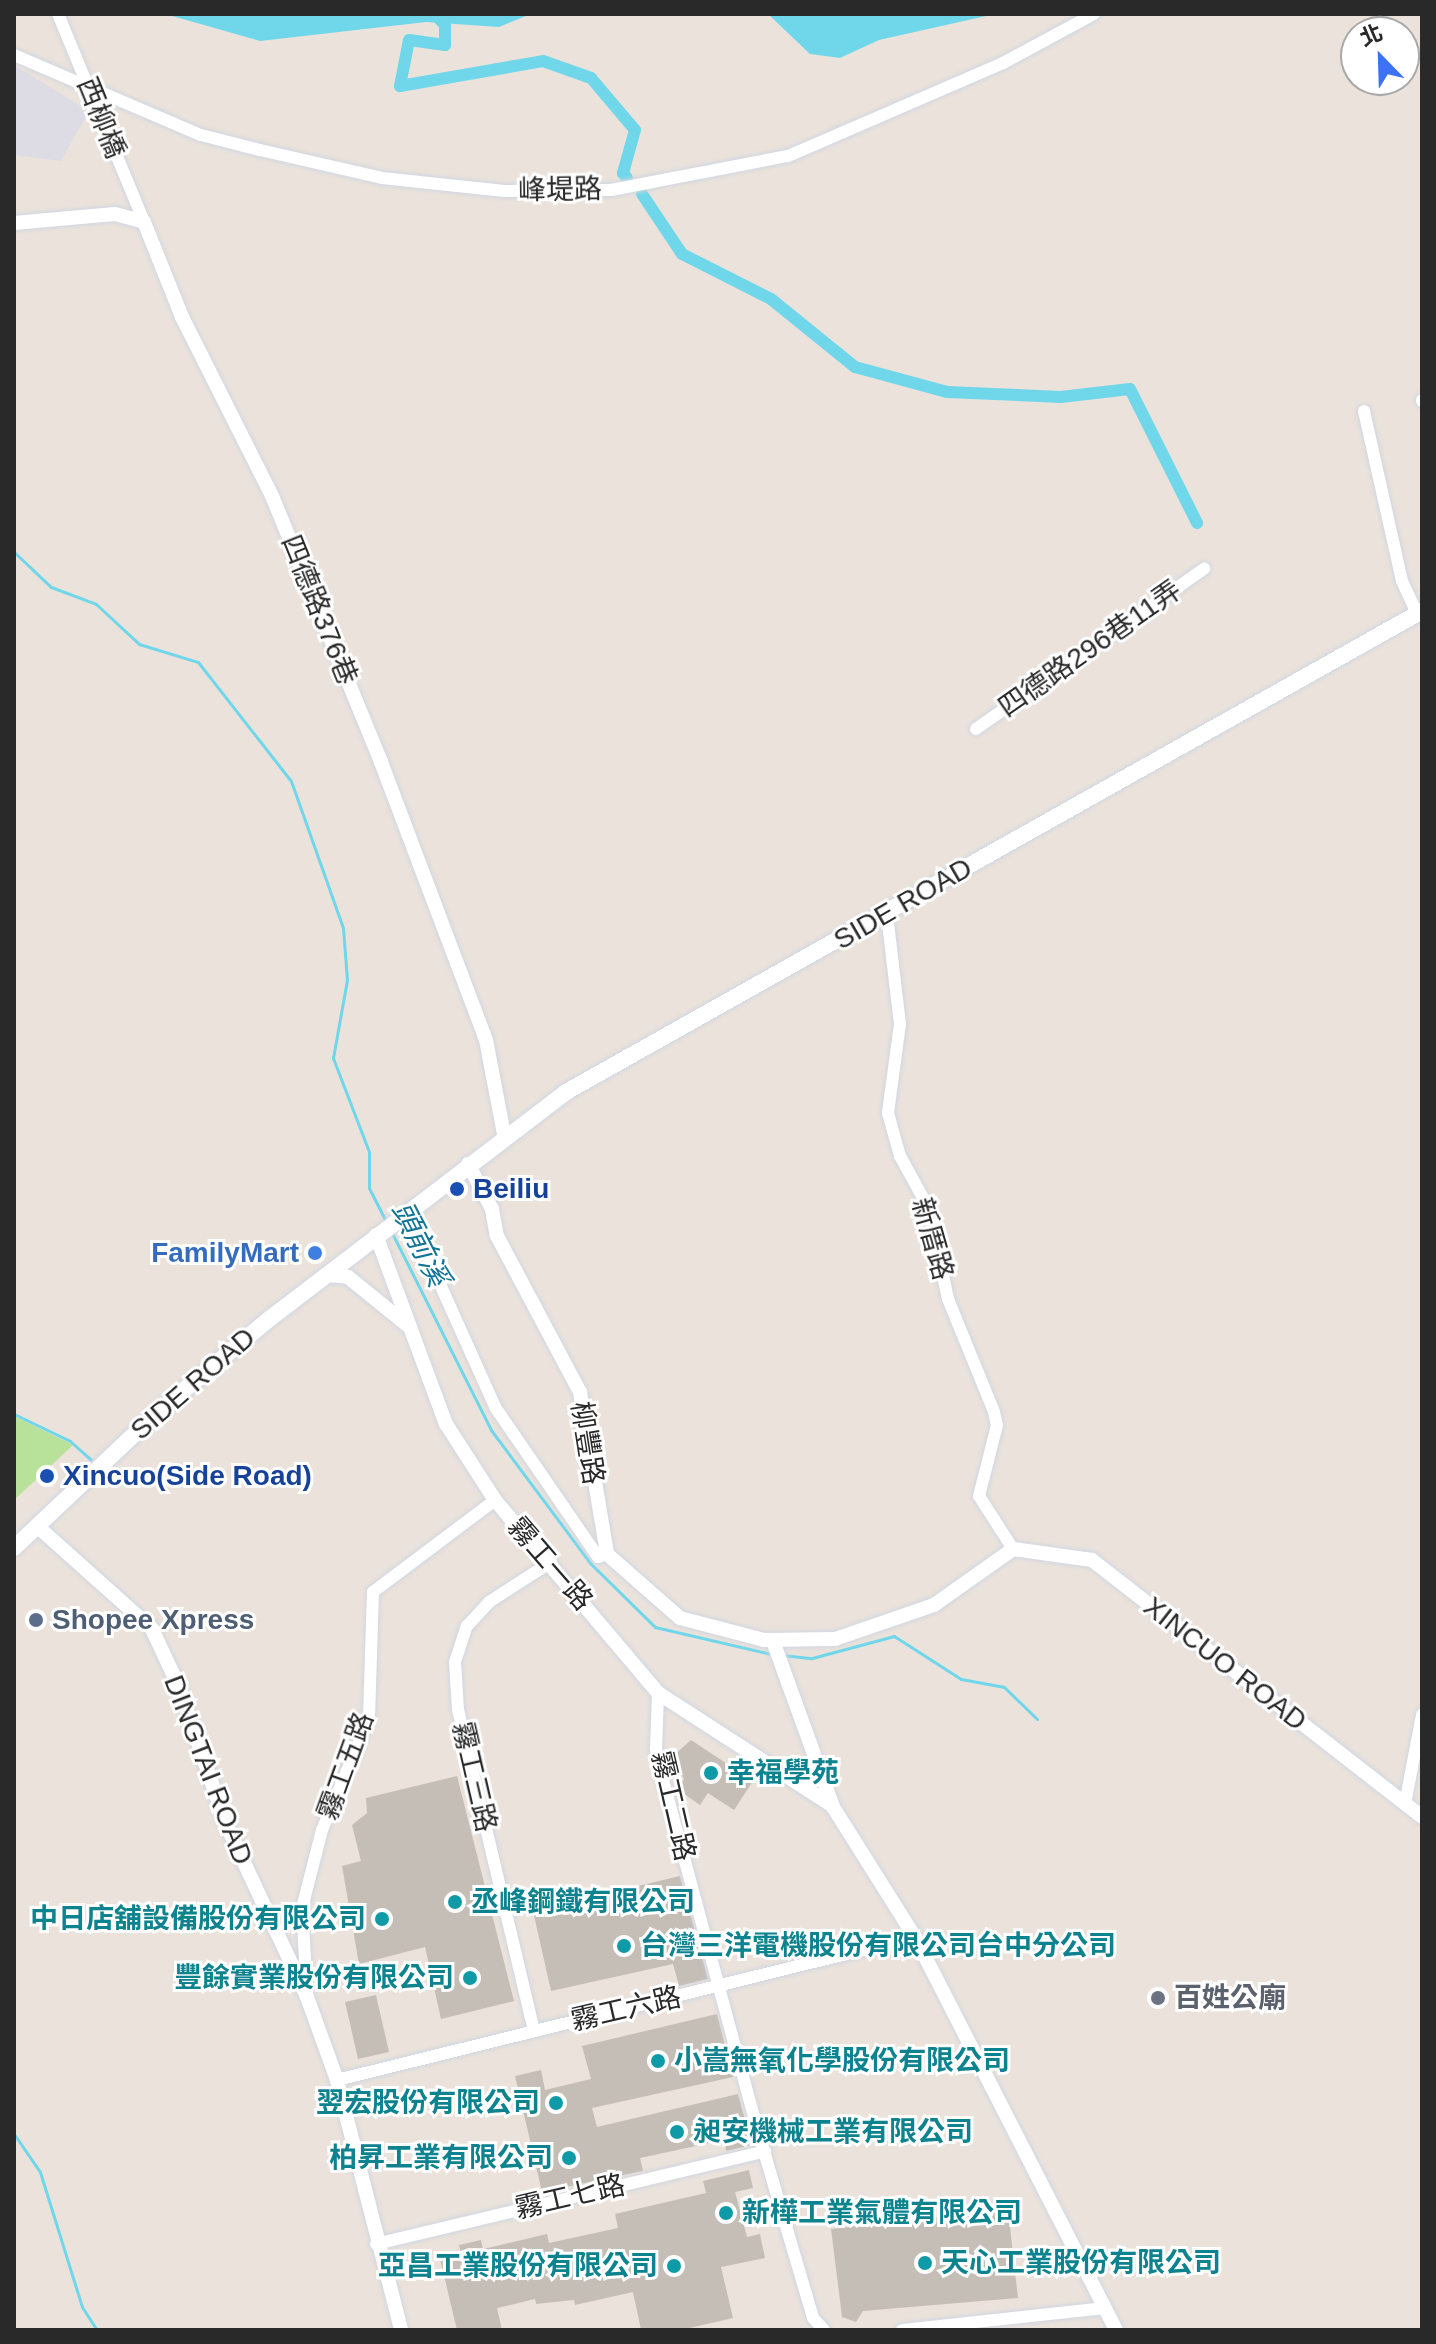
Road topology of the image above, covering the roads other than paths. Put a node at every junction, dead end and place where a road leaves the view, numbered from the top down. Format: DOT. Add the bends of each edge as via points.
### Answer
graph roads {
  1 [pos="58,14"];
  2 [pos="1094,14"];
  3 [pos="14,55"];
  4 [pos="90,87"];
  5 [pos="144,222"];
  6 [pos="14,223"];
  7 [pos="1364,411"];
  8 [pos="1204,569"];
  9 [pos="1420,612"];
  10 [pos="976,729"];
  11 [pos="887,915"];
  12 [pos="504,1134"];
  13 [pos="468,1164"];
  14 [pos="403,1216"];
  15 [pos="379,1233"];
  16 [pos="327,1275"];
  17 [pos="407,1326"];
  18 [pos="495,1500"];
  19 [pos="37,1526"];
  20 [pos="14,1548"];
  21 [pos="1013,1549"];
  22 [pos="607,1554"];
  23 [pos="551,1562"];
  24 [pos="773,1641"];
  25 [pos="658,1693"];
  26 [pos="1422,1715"];
  27 [pos="1405,1804"];
  28 [pos="833,1807"];
  29 [pos="1422,1817"];
  30 [pos="915,1937"];
  31 [pos="719,1987"];
  32 [pos="307,1997"];
  33 [pos="534,2031"];
  34 [pos="337,2080"];
  35 [pos="765,2151"];
  36 [pos="376,2244"];
  37 [pos="1104,2308"];
  38 [pos="401,2330"];
  39 [pos="824,2330"];
  40 [pos="902,2330"];
  41 [pos="1116,2330"];
  1 -- 4 [label="street, 西柳橋"];
  2 -- 4 [label="street, 峰堤路" via="1003,63 788,156 611,190 504,191 382,178 201,135"];
  3 -- 4 [label="street, 峰堤路"];
  4 -- 5 [label="street, 西柳橋"];
  5 -- 6 [label="street" via="115,214"];
  5 -- 12 [label="street, 四德路376巷" via="182,317 272,496 381,762 486,1040"];
  7 -- 9 [label="street" via="1402,581"];
  8 -- 10 [label="street, 四德路296巷11弄"];
  9 -- 11 [label="main road, SIDE ROAD"];
  11 -- 12 [label="main road, SIDE ROAD" via="566,1092"];
  11 -- 21 [label="street, 新厝路" via="900,1024 888,1113 900,1156 928,1207 948,1299 994,1412 997,1425 979,1496"];
  12 -- 13 [label="main road, SIDE ROAD"];
  13 -- 14 [label="main road, SIDE ROAD"];
  13 -- 22 [label="street, 柳豐路" via="492,1209 497,1236 580,1392"];
  14 -- 15 [label="main road, SIDE ROAD"];
  14 -- 22 [label="street" via="495,1407 598,1557"];
  15 -- 16 [label="main road, SIDE ROAD"];
  15 -- 17 [label="street, 霧工一路"];
  16 -- 17 [label="street" via="348,1277"];
  16 -- 19 [label="main road, SIDE ROAD" via="160,1410"];
  17 -- 18 [label="street, 霧工一路" via="446,1424"];
  18 -- 23 [label="street, 霧工一路"];
  18 -- 32 [label="street, 霧工五路" via="373,1592 369,1718 322,1830 302,1908"];
  19 -- 20 [label="main road, SIDE ROAD"];
  19 -- 32 [label="street, DINGTAI ROAD" via="152,1629 226,1824"];
  21 -- 24 [label="street" via="934,1605 835,1639"];
  21 -- 27 [label="street, XINCUO ROAD" via="1102,1565"];
  22 -- 24 [label="street" via="680,1618 707,1630"];
  23 -- 25 [label="street, 霧工一路"];
  23 -- 33 [label="street, 霧工三路" via="489,1602 467,1626 455,1662 458,1710"];
  24 -- 28 [label="street"];
  25 -- 28 [label="street, 霧工一路"];
  25 -- 31 [label="street, 霧工二路" via="656,1749"];
  26 -- 27 [label="street"];
  27 -- 29 [label="street, XINCUO ROAD"];
  28 -- 30 [label="street"];
  30 -- 31 [label="street, 霧工六路"];
  30 -- 37 [label="street"];
  31 -- 33 [label="street, 霧工六路"];
  31 -- 35 [label="street, 霧工二路"];
  32 -- 34 [label="street, DINGTAI ROAD"];
  33 -- 34 [label="street, 霧工六路"];
  34 -- 36 [label="street, DINGTAI ROAD"];
  35 -- 36 [label="street, 霧工七路"];
  35 -- 39 [label="street, 霧工二路" via="813,2318"];
  36 -- 38 [label="street, DINGTAI ROAD"];
  37 -- 40 [label="street"];
  37 -- 41 [label="street"];
}
